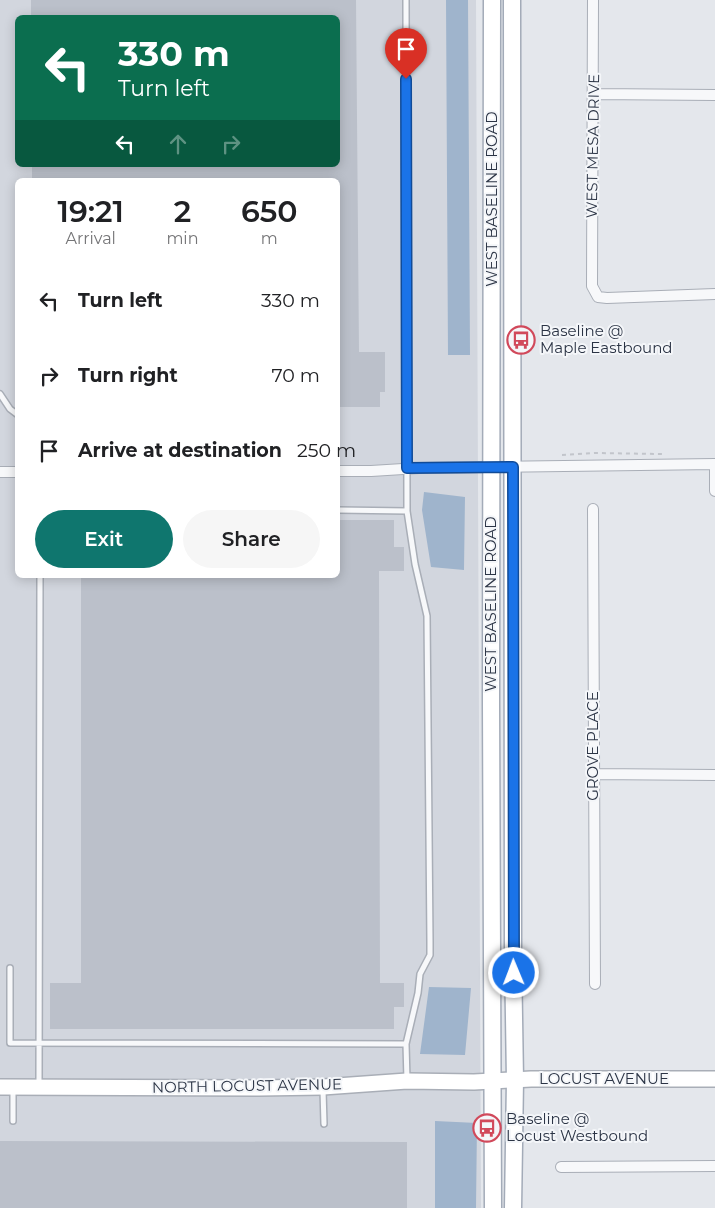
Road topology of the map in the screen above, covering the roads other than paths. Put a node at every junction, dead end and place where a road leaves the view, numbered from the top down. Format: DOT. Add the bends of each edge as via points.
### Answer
graph roads {
  1 [pos="406,0"];
  2 [pos="492,0"];
  3 [pos="512,0"];
  4 [pos="593,0"];
  5 [pos="594,94"];
  6 [pos="715,95"];
  7 [pos="715,294"];
  8 [pos="0,394"];
  9 [pos="15,412"];
  10 [pos="715,464"];
  11 [pos="513,467"];
  12 [pos="407,468"];
  13 [pos="492,468"];
  14 [pos="340,471"];
  15 [pos="0,472"];
  16 [pos="15,472"];
  17 [pos="715,491"];
  18 [pos="593,509"];
  19 [pos="340,510"];
  20 [pos="407,511"];
  21 [pos="40,578"];
  22 [pos="593,774"];
  23 [pos="715,775"];
  24 [pos="10,968"];
  25 [pos="595,984"];
  26 [pos="39,1044"];
  27 [pos="406,1044"];
  28 [pos="715,1079"];
  29 [pos="515,1080"];
  30 [pos="407,1081"];
  31 [pos="493,1081"];
  32 [pos="6,1087"];
  33 [pos="39,1087"];
  34 [pos="323,1087"];
  35 [pos="13,1121"];
  36 [pos="324,1124"];
  37 [pos="715,1166"];
  38 [pos="561,1167"];
  39 [pos="493,1208"];
  40 [pos="513,1208"];
  1 -- 12 [label="lane"];
  2 -- 13 [label="main road, WEST BASELINE ROAD"];
  3 -- 11 [label="main road, WEST BASELINE ROAD"];
  4 -- 5 [label="street, WEST MESA DRIVE"];
  5 -- 6 [label="street"];
  5 -- 7 [label="street, WEST MESA DRIVE" via="594,292 598,297 607,298"];
  8 -- 9 [label="lane"];
  10 -- 11 [label="street"];
  10 -- 17 [label="street"];
  11 -- 13 [label="street"];
  11 -- 29 [label="main road, WEST BASELINE ROAD"];
  12 -- 13 [label="street"];
  12 -- 14 [label="street"];
  12 -- 20 [label="lane"];
  13 -- 31 [label="main road, WEST BASELINE ROAD"];
  15 -- 16 [label="street"];
  18 -- 22 [label="street, GROVE PLACE"];
  19 -- 20 [label="lane"];
  20 -- 27 [label="lane" via="427,616 430,955 420,974"];
  21 -- 26 [label="lane"];
  22 -- 23 [label="street"];
  22 -- 25 [label="street, GROVE PLACE"];
  24 -- 26 [label="lane" via="10,1044"];
  26 -- 27 [label="lane"];
  26 -- 33 [label="lane"];
  27 -- 30 [label="lane"];
  28 -- 29 [label="street, LOCUST AVENUE"];
  29 -- 31 [label="street, LOCUST AVENUE"];
  29 -- 40 [label="main road, WEST BASELINE ROAD"];
  30 -- 31 [label="street, NORTH LOCUST AVENUE"];
  30 -- 34 [label="street, NORTH LOCUST AVENUE"];
  31 -- 39 [label="main road, WEST BASELINE ROAD"];
  32 -- 33 [label="street, NORTH LOCUST AVENUE"];
  32 -- 35 [label="lane"];
  33 -- 34 [label="street, NORTH LOCUST AVENUE"];
  34 -- 36 [label="lane"];
  37 -- 38 [label="street"];
}
